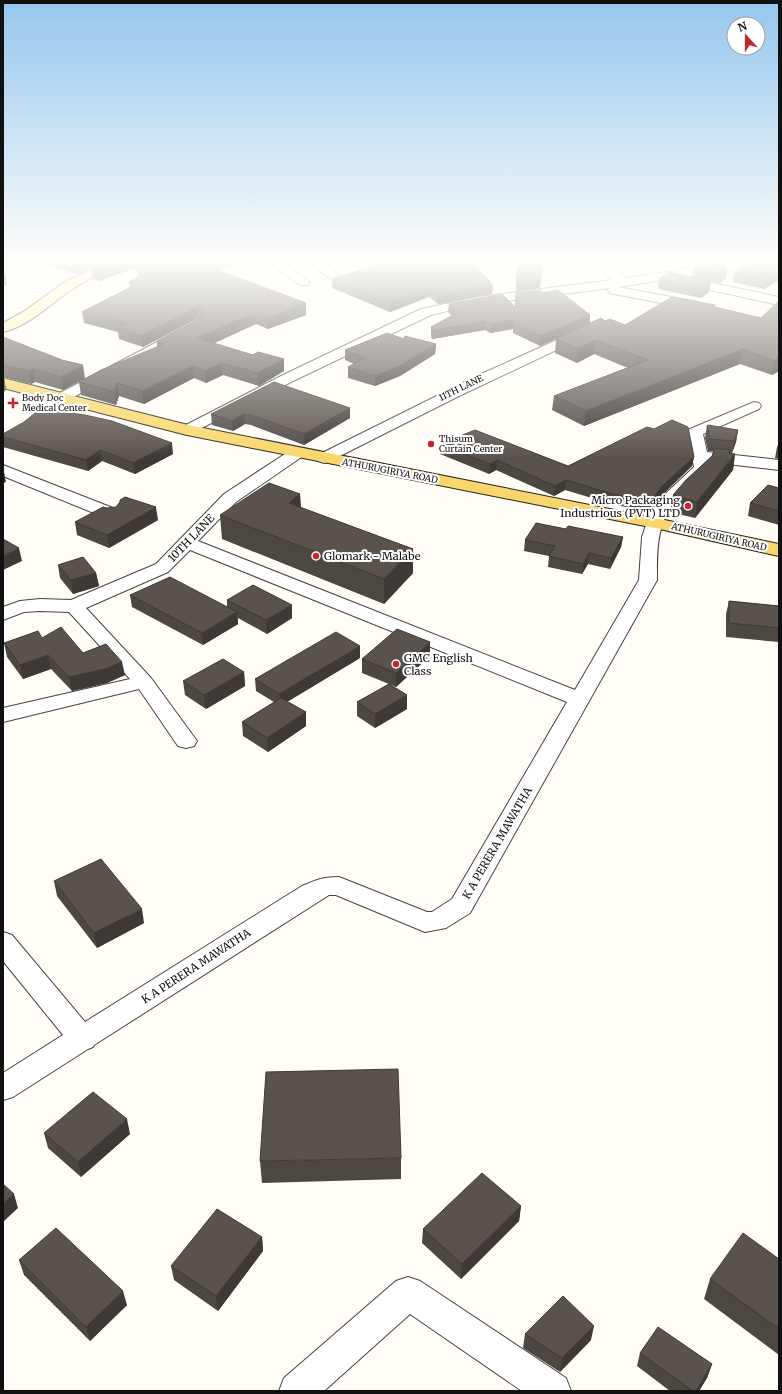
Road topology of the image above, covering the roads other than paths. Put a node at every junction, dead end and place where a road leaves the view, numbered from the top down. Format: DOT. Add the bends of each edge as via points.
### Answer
graph roads {
  1 [pos="189,328"];
  2 [pos="392,328"];
  3 [pos="593,328"];
  4 [pos="3,383"];
  5 [pos="62,398"];
  6 [pos="754,406"];
  7 [pos="187,430"];
  8 [pos="297,453"];
  9 [pos="700,456"];
  10 [pos="324,458"];
  11 [pos="779,465"];
  12 [pos="3,470"];
  13 [pos="112,514"];
  14 [pos="655,523"];
  15 [pos="186,542"];
  16 [pos="779,550"];
  17 [pos="74,606"];
  18 [pos="3,614"];
  19 [pos="144,682"];
  20 [pos="579,699"];
  21 [pos="3,715"];
  22 [pos="186,741"];
  23 [pos="3,942"];
  24 [pos="82,1039"];
  25 [pos="3,1088"];
  26 [pos="298,1391"];
  27 [pos="553,1391"];
  1 -- 5 [label="street"];
  2 -- 7 [label="street"];
  3 -- 10 [label="street, 11TH LANE" via="433,402"];
  4 -- 5 [label="main road, ATHURUGIRIYA ROAD"];
  5 -- 7 [label="main road, ATHURUGIRIYA ROAD"];
  6 -- 9 [label="street" via="695,432"];
  7 -- 8 [label="main road, ATHURUGIRIYA ROAD"];
  8 -- 10 [label="main road, ATHURUGIRIYA ROAD"];
  8 -- 15 [label="street, 10TH LANE" via="230,498"];
  9 -- 11 [label="street"];
  9 -- 14 [label="street, K A PERERA MAWATHA" via="702,468 660,512"];
  10 -- 14 [label="main road, ATHURUGIRIYA ROAD"];
  12 -- 13 [label="street"];
  14 -- 16 [label="main road, ATHURUGIRIYA ROAD"];
  14 -- 20 [label="street, K A PERERA MAWATHA" via="649,551 648,580"];
  15 -- 17 [label="street, 10TH LANE" via="162,568"];
  15 -- 20 [label="street"];
  17 -- 18 [label="street" via="20,607"];
  17 -- 19 [label="street"];
  19 -- 21 [label="street"];
  19 -- 22 [label="street"];
  20 -- 24 [label="street, K A PERERA MAWATHA" via="461,906 450,914 437,921 425,922 339,886 325,886"];
  23 -- 24 [label="street"];
  24 -- 25 [label="street, K A PERERA MAWATHA"];
  26 -- 27 [label="street" via="408,1293"];
}
